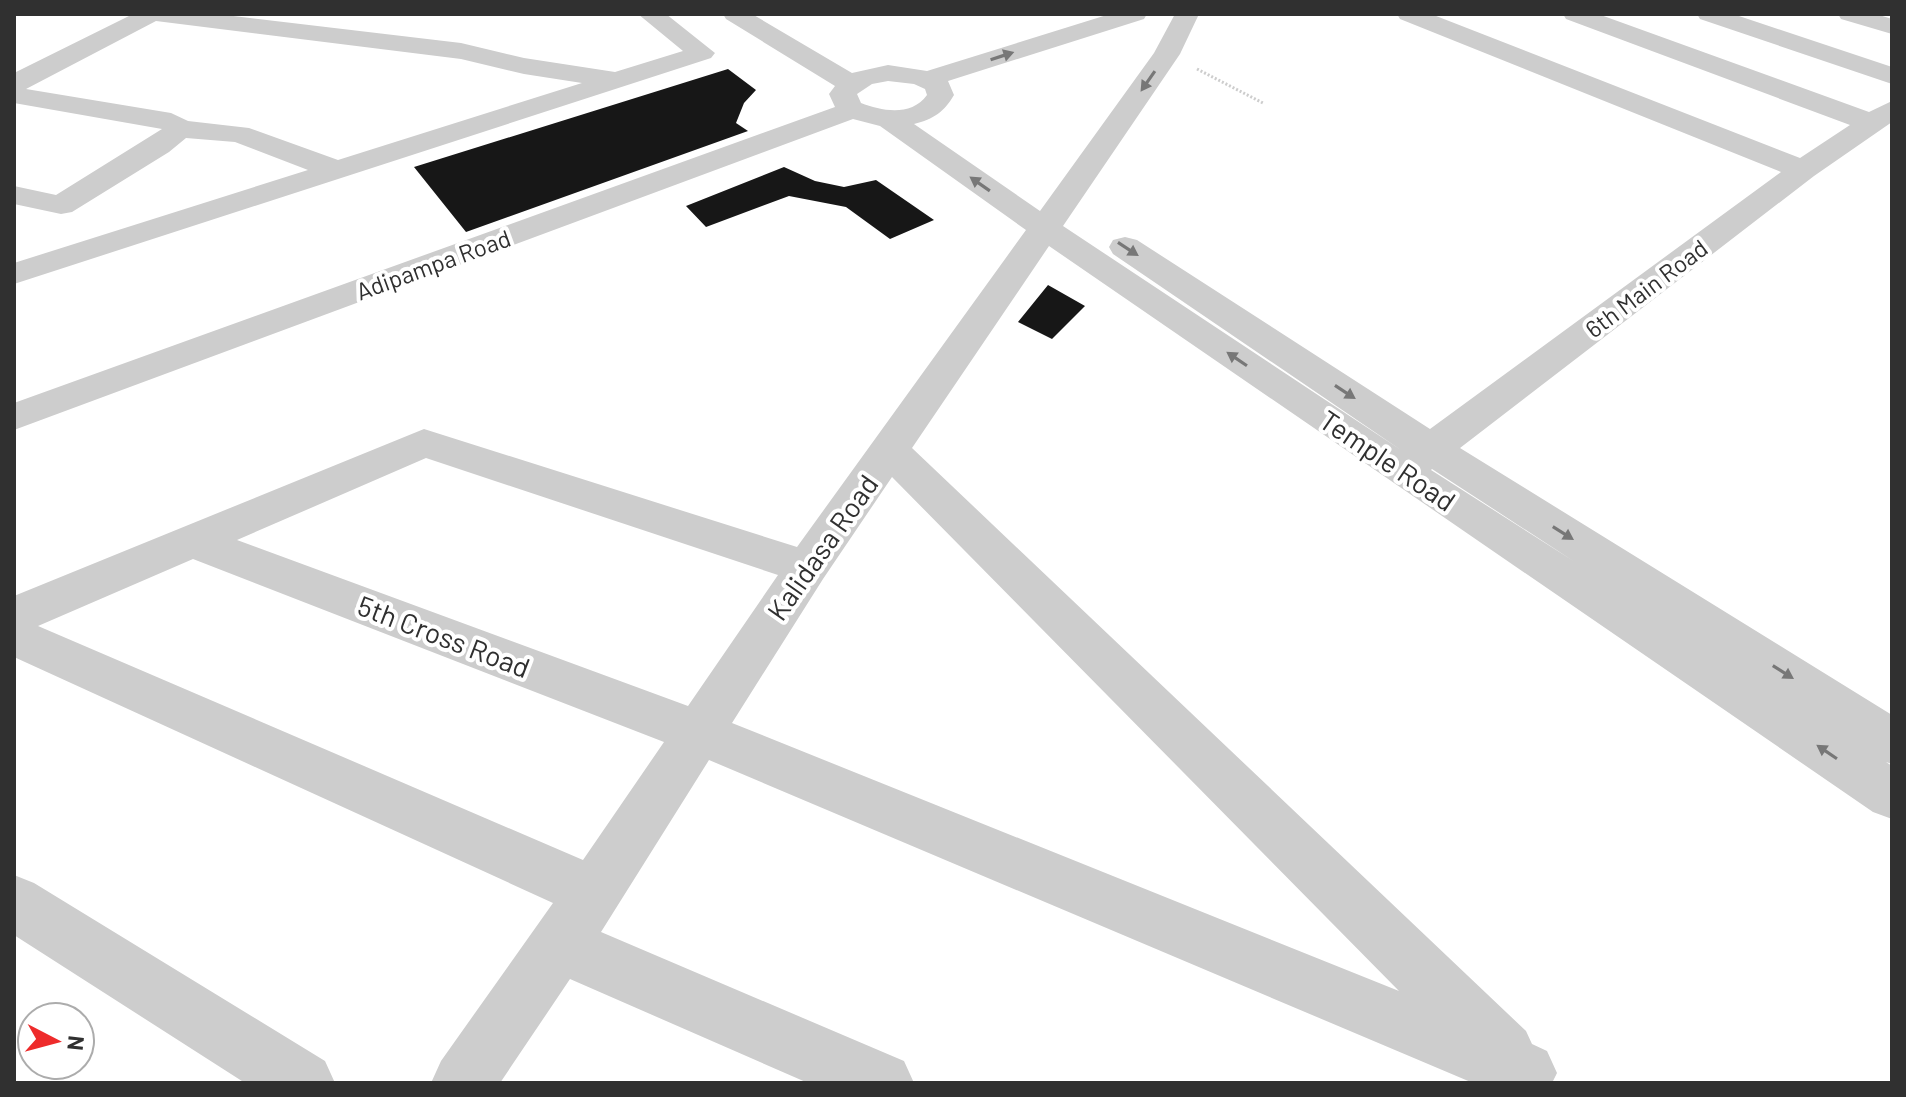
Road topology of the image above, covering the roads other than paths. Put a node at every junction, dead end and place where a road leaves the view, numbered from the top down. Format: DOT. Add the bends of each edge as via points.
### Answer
graph roads {
  1 [pos="154,14"];
  2 [pos="650,14"];
  3 [pos="1135,14"];
  4 [pos="1187,14"];
  5 [pos="1409,14"];
  6 [pos="1575,14"];
  7 [pos="1709,14"];
  8 [pos="1850,14"];
  9 [pos="1892,27"];
  10 [pos="748,31"];
  11 [pos="1892,76"];
  12 [pos="617,80"];
  13 [pos="14,84"];
  14 [pos="860,90"];
  15 [pos="14,95"];
  16 [pos="913,104"];
  17 [pos="1882,116"];
  18 [pos="180,129"];
  19 [pos="337,170"];
  20 [pos="1803,170"];
  21 [pos="14,195"];
  22 [pos="1052,217"];
  23 [pos="14,274"];
  24 [pos="14,417"];
  25 [pos="889,450"];
  26 [pos="1417,460"];
  27 [pos="190,540"];
  28 [pos="807,567"];
  29 [pos="14,616"];
  30 [pos="14,636"];
  31 [pos="697,732"];
  32 [pos="1892,742"];
  33 [pos="1892,795"];
  34 [pos="594,893"];
  35 [pos="14,903"];
  36 [pos="559,944"];
  37 [pos="1530,1078"];
  38 [pos="303,1083"];
  39 [pos="463,1083"];
  40 [pos="882,1083"];
  1 -- 12 [label="street" via="461,51"];
  1 -- 13 [label="street"];
  2 -- 10 [label="street"];
  16 -- 3 [label="street, one-way"];
  4 -- 22 [label="street, Kalidasa Road, one-way" via="1167,54"];
  5 -- 20 [label="street"];
  6 -- 17 [label="street"];
  7 -- 11 [label="street"];
  8 -- 9 [label="street"];
  10 -- 12 [label="street"];
  10 -- 14 [label="street"];
  12 -- 19 [label="street"];
  14 -- 16 [label="street" via="872,118"];
  14 -- 16 [label="street" via="904,73"];
  14 -- 24 [label="street, Adipampa Road"];
  15 -- 18 [label="street" via="171,122"];
  16 -- 22 [label="street, Temple Road"];
  17 -- 20 [label="street, 6th Main Road"];
  18 -- 19 [label="street" via="239,134"];
  18 -- 21 [label="street" via="61,205"];
  19 -- 23 [label="street"];
  20 -- 26 [label="street, 6th Main Road"];
  22 -- 25 [label="street, Kalidasa Road"];
  22 -- 26 [label="street, Temple Road"];
  25 -- 28 [label="street, Kalidasa Road"];
  25 -- 37 [label="street"];
  26 -- 32 [label="street, Temple Road, one-way"];
  33 -- 26 [label="street, Temple Road, one-way"];
  27 -- 28 [label="street" via="424,443"];
  27 -- 29 [label="street"];
  27 -- 31 [label="street, 5th Cross Road"];
  28 -- 31 [label="street, Kalidasa Road"];
  30 -- 34 [label="street"];
  31 -- 34 [label="street, Kalidasa Road"];
  31 -- 37 [label="street, 5th Cross Road"];
  34 -- 36 [label="street, Kalidasa Road"];
  35 -- 38 [label="street"];
  36 -- 39 [label="street, Kalidasa Road"];
  36 -- 40 [label="street"];
}
